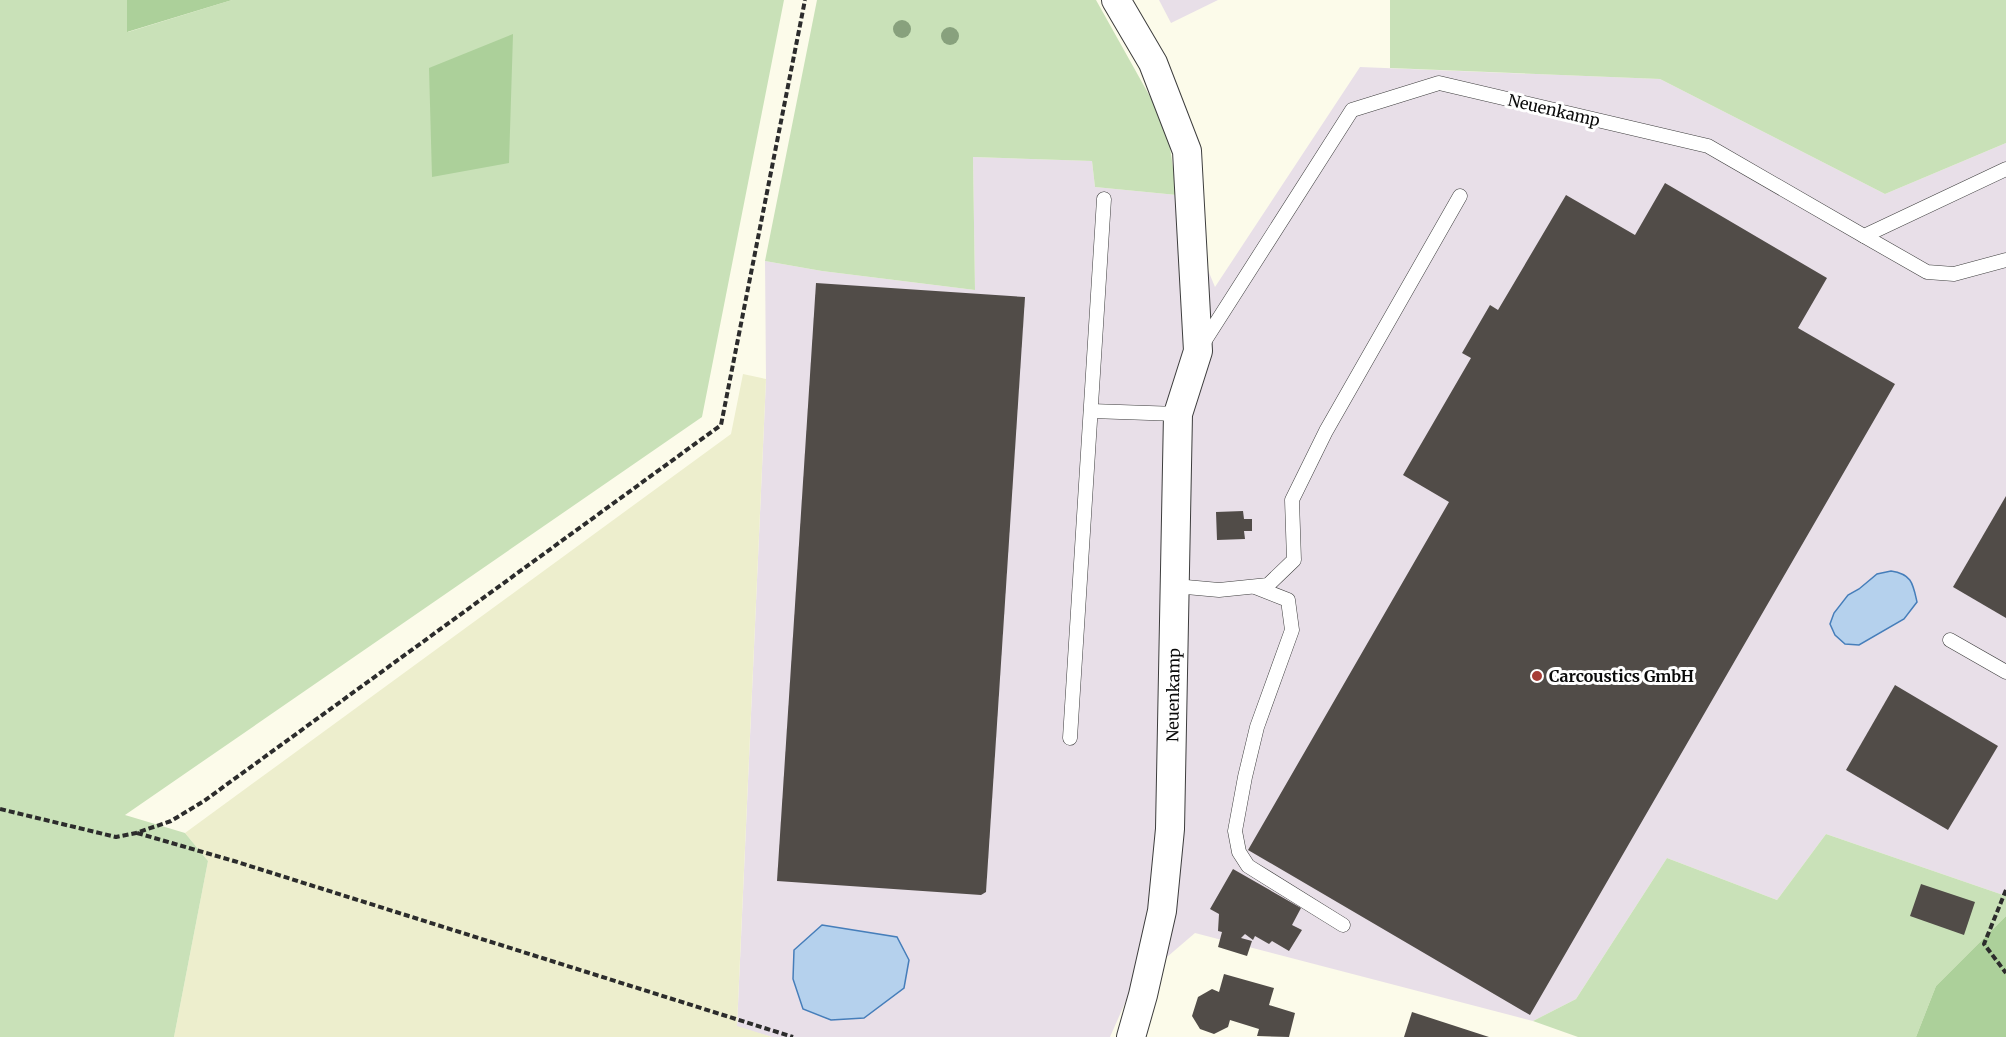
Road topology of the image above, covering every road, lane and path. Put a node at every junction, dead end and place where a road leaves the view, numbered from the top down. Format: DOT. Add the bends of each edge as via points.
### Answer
graph roads {
  1 [pos="805,0"];
  2 [pos="1116,0"];
  3 [pos="2006,169"];
  4 [pos="1460,196"];
  5 [pos="1104,199"];
  6 [pos="1864,236"];
  7 [pos="2006,260"];
  8 [pos="1198,351"];
  9 [pos="1091,411"];
  10 [pos="1178,414"];
  11 [pos="1175,586"];
  12 [pos="1255,587"];
  13 [pos="1950,640"];
  14 [pos="2006,672"];
  15 [pos="1070,738"];
  16 [pos="0,809"];
  17 [pos="136,833"];
  18 [pos="2006,890"];
  19 [pos="1343,925"];
  20 [pos="2006,973"];
  21 [pos="793,1037"];
  22 [pos="1131,1037"];
  1 -- 17 [label="path" via="721,425 204,801 171,821"];
  2 -- 8 [label="street, Neuenkamp" via="1153,63 1187,151"];
  3 -- 6 [label="lane"];
  4 -- 12 [label="lane" via="1326,431 1292,500 1294,560 1268,585"];
  5 -- 9 [label="lane"];
  6 -- 7 [label="lane, Neuenkamp" via="1927,272 1954,274"];
  6 -- 8 [label="lane, Neuenkamp" via="1708,146 1439,83 1352,110"];
  8 -- 10 [label="street, Neuenkamp"];
  9 -- 10 [label="lane"];
  9 -- 15 [label="lane"];
  10 -- 11 [label="street, Neuenkamp"];
  11 -- 12 [label="lane" via="1220,590"];
  11 -- 22 [label="street, Neuenkamp" via="1170,829 1162,911"];
  12 -- 19 [label="lane" via="1288,600 1292,630 1257,727 1245,777 1235,831 1239,852 1248,866"];
  13 -- 14 [label="lane"];
  16 -- 17 [label="path" via="116,837"];
  17 -- 21 [label="path"];
  18 -- 20 [label="path" via="1984,944"];
}
